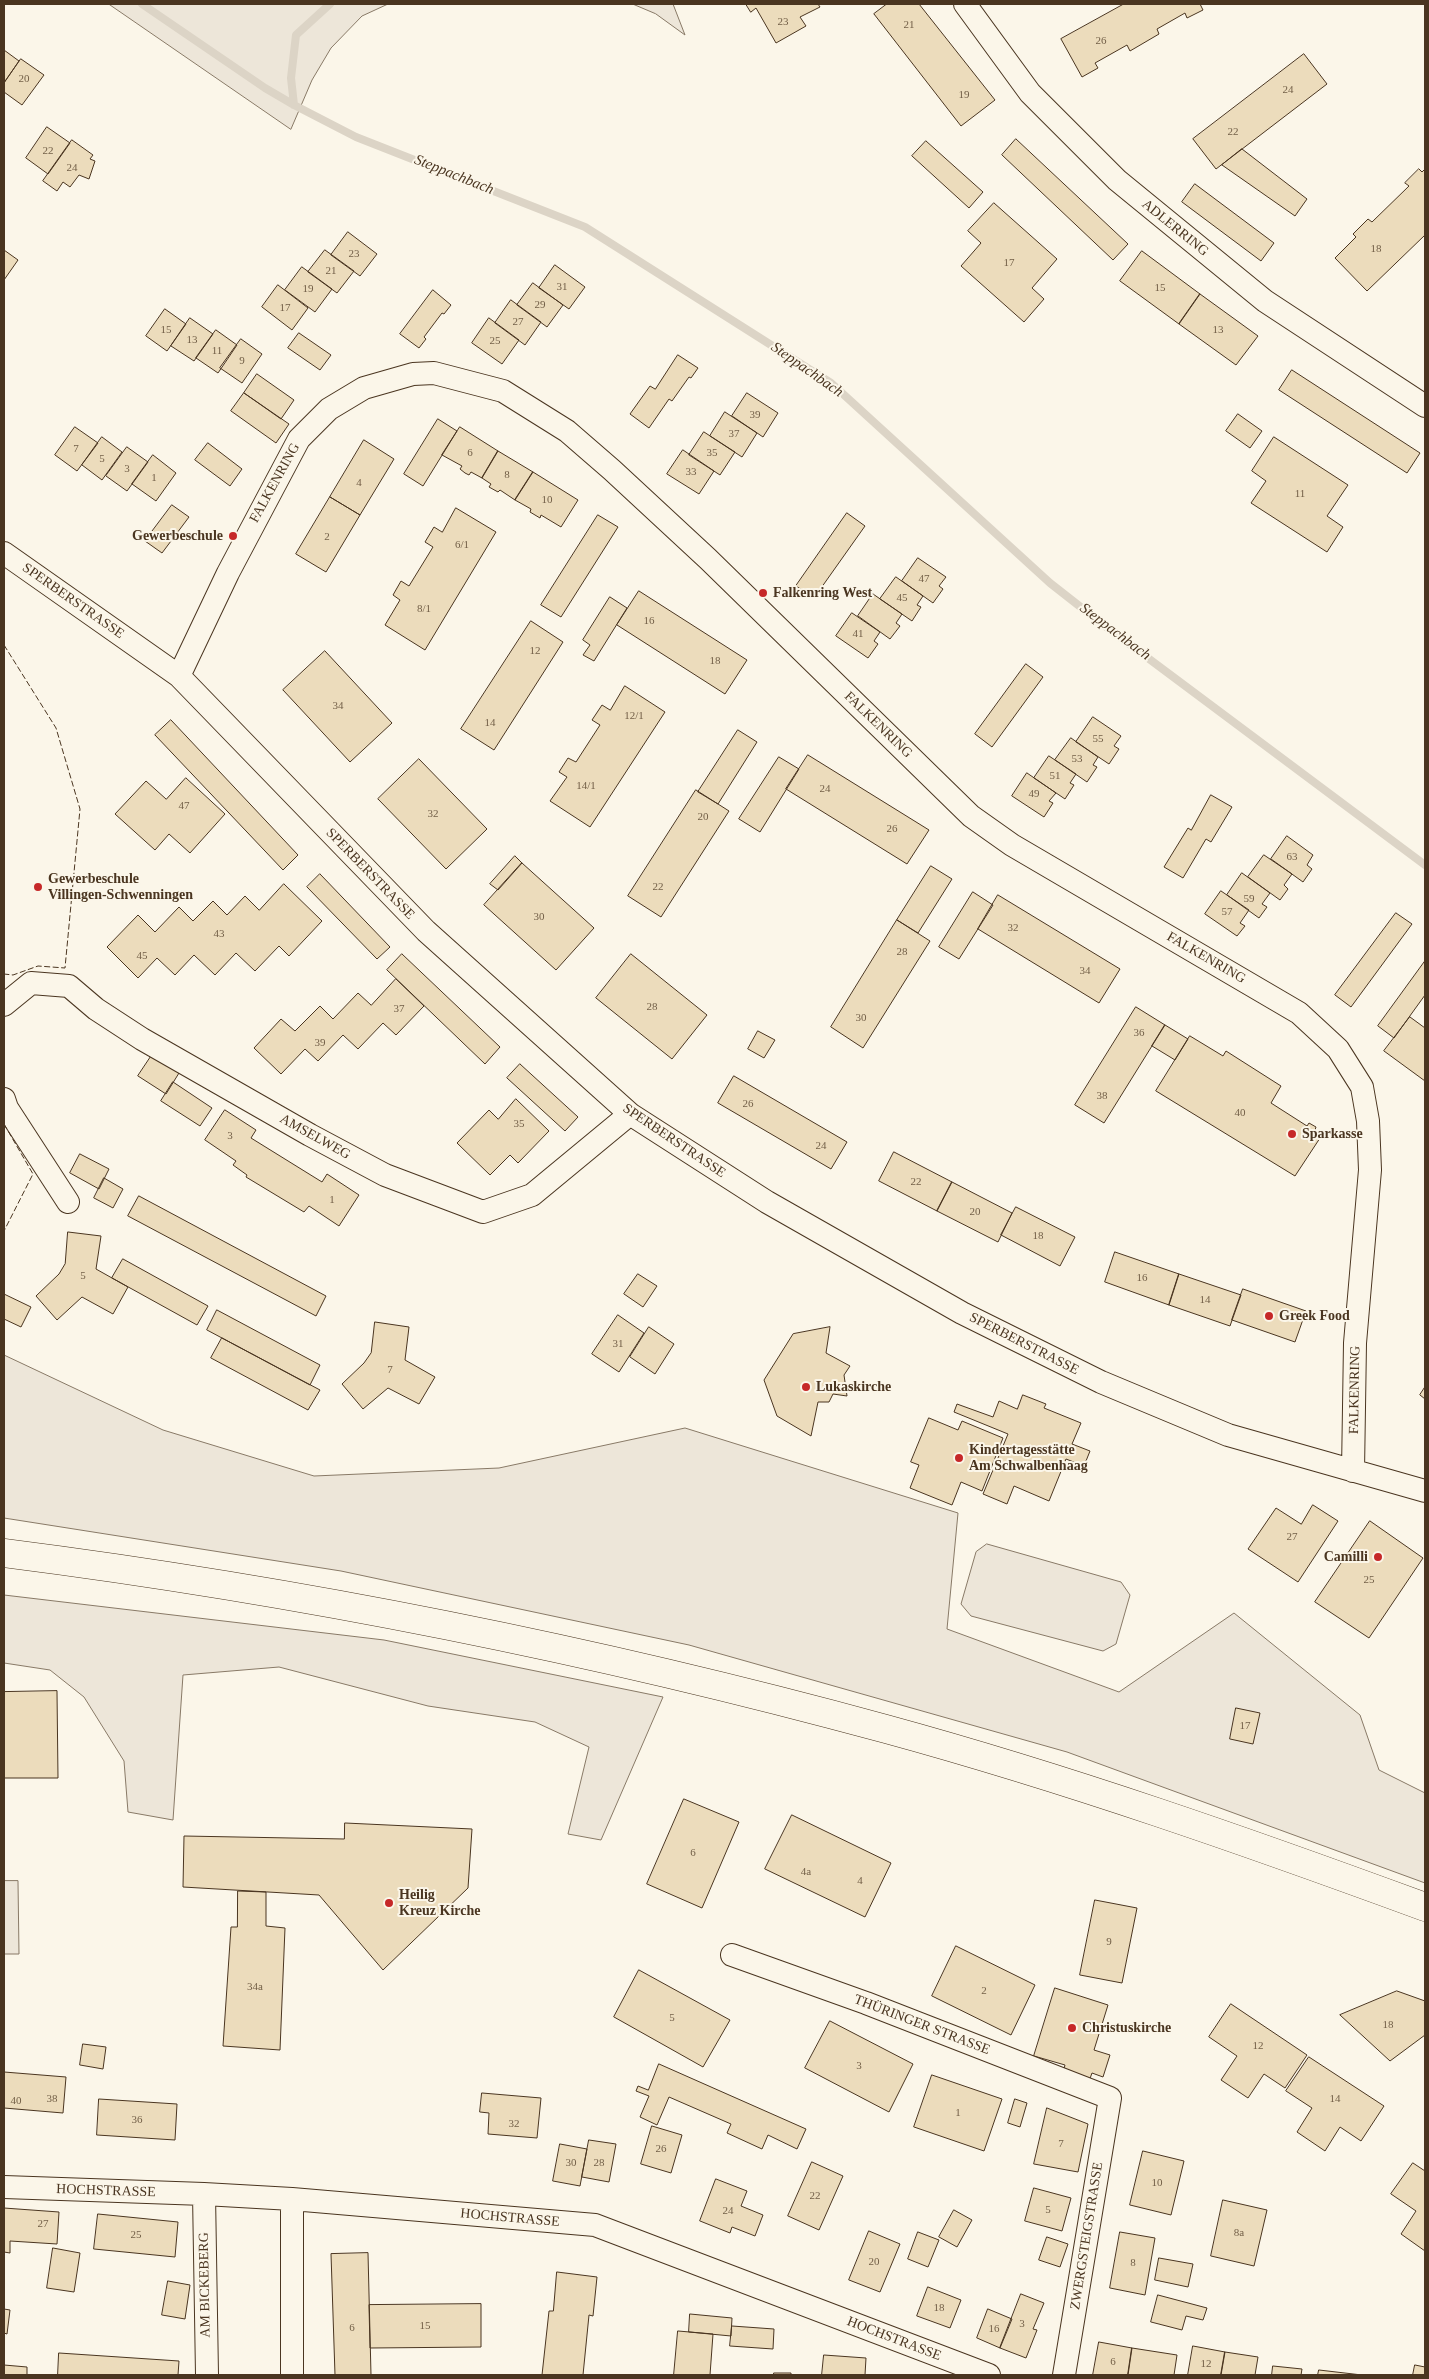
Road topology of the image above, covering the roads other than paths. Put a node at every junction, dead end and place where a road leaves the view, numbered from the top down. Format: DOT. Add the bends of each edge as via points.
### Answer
graph roads {
  1 [pos="965,4"];
  2 [pos="1425,406"];
  3 [pos="4,553"];
  4 [pos="179,676"];
  5 [pos="4,1005"];
  6 [pos="4,1099"];
  7 [pos="630,1114"];
  8 [pos="68,1202"];
  9 [pos="1353,1471"];
  10 [pos="1425,1492"];
  11 [pos="4,1553"];
  12 [pos="1425,1908"];
  13 [pos="732,1955"];
  14 [pos="1110,2098"];
  15 [pos="4,2187"];
  16 [pos="204,2194"];
  17 [pos="292,2199"];
  18 [pos="207,2375"];
  19 [pos="292,2375"];
  20 [pos="989,2375"];
  21 [pos="1064,2375"];
  1 -- 2 [label="street, ADLERRING" via="1030,92 1117,180 1265,301"];
  3 -- 4 [label="street, SPERBERSTRASSE"];
  4 -- 7 [label="street, SPERBERSTRASSE" via="426,931"];
  4 -- 9 [label="street, FALKENRING" via="228,573 299,439 329,409 364,388 413,374 434,373 503,391 567,431 708,559 971,816 1012,845 1300,1013 1338,1049 1362,1087 1368,1120 1370,1170 1355,1343"];
  5 -- 7 [label="street, AMSELWEG" via="31,983 69,986 96,1009 142,1039 310,1135 386,1175 483,1212 532,1195"];
  6 -- 8 [label="street"];
  7 -- 9 [label="street, SPERBERSTRASSE" via="775,1207 962,1313 1084,1374 1228,1435"];
  9 -- 10 [label="street, SPERBERSTRASSE"];
  11 -- 12 [label="main road" via="220,1583 360,1608 610,1659 749,1693 1036,1774 1283,1855"];
  13 -- 14 [label="street, THÜRINGER STRASSE" via="866,2003"];
  14 -- 21 [label="street, ZWERGSTEIGSTRASSE"];
  15 -- 16 [label="street, HOCHSTRASSE"];
  16 -- 17 [label="street, HOCHSTRASSE"];
  16 -- 18 [label="street, AM BICKEBERG"];
  17 -- 19 [label="street"];
  17 -- 20 [label="street, HOCHSTRASSE" via="595,2225"];
}
